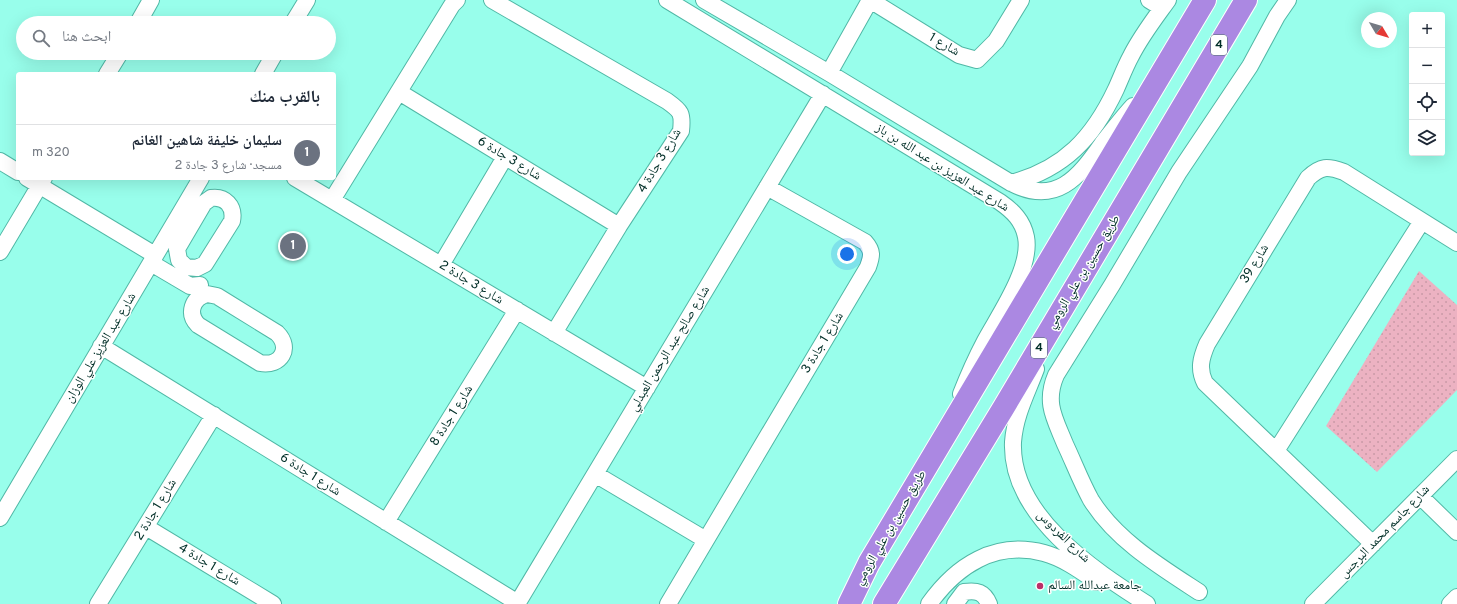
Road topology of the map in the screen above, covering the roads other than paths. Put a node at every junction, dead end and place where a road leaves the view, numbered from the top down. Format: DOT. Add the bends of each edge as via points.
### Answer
graph roads {
  1 [pos="151,0"];
  2 [pos="307,0"];
  3 [pos="457,0"];
  4 [pos="492,0"];
  5 [pos="667,0"];
  6 [pos="704,0"];
  7 [pos="870,0"];
  8 [pos="1021,0"];
  9 [pos="1205,0"];
  10 [pos="1246,0"];
  11 [pos="1288,0"];
  12 [pos="1159,3"];
  13 [pos="142,16"];
  14 [pos="297,16"];
  15 [pos="116,60"];
  16 [pos="271,60"];
  17 [pos="108,72"];
  18 [pos="264,72"];
  19 [pos="829,73"];
  20 [pos="1156,82"];
  21 [pos="399,92"];
  22 [pos="823,94"];
  23 [pos="505,157"];
  24 [pos="0,161"];
  25 [pos="16,171"];
  26 [pos="298,180"];
  27 [pos="37,181"];
  28 [pos="200,181"];
  29 [pos="1011,183"];
  30 [pos="767,187"];
  31 [pos="221,198"];
  32 [pos="332,200"];
  33 [pos="1422,221"];
  34 [pos="619,226"];
  35 [pos="1457,243"];
  36 [pos="0,252"];
  37 [pos="153,259"];
  38 [pos="441,265"];
  39 [pos="197,268"];
  40 [pos="202,290"];
  41 [pos="517,310"];
  42 [pos="1048,332"];
  43 [pos="554,333"];
  44 [pos="101,346"];
  45 [pos="647,388"];
  46 [pos="214,416"];
  47 [pos="949,429"];
  48 [pos="1276,451"];
  49 [pos="1457,459"];
  50 [pos="595,474"];
  51 [pos="1420,496"];
  52 [pos="0,518"];
  53 [pos="386,522"];
  54 [pos="146,527"];
  55 [pos="1457,532"];
  56 [pos="706,540"];
  57 [pos="1373,544"];
  58 [pos="869,563"];
  59 [pos="1199,592"];
  60 [pos="1457,597"];
  61 [pos="98,604"];
  62 [pos="273,604"];
  63 [pos="518,604"];
  64 [pos="668,604"];
  65 [pos="837,604"];
  66 [pos="849,604"];
  67 [pos="884,604"];
  68 [pos="929,604"];
  69 [pos="955,604"];
  70 [pos="989,604"];
  71 [pos="1129,604"];
  72 [pos="1147,604"];
  73 [pos="1313,604"];
  74 [pos="1450,604"];
  1 -- 13 [label="street"];
  2 -- 14 [label="street"];
  3 -- 21 [label="street"];
  4 -- 34 [label="street, شارع 3 جادة 4" via="667,101 680,113 681,131"];
  5 -- 22 [label="street, شارع عبد العزيز بن عبد الله بن باز"];
  6 -- 19 [label="street, شارع عبد العزيز بن عبد الله بن باز"];
  7 -- 8 [label="street, شارع 1" via="959,55 977,60 996,41"];
  7 -- 19 [label="street"];
  9 -- 20 [label="highway, طريق حسين بن علي الرومي"];
  10 -- 42 [label="highway, طريق حسين بن علي الرومي / 4"];
  11 -- 59 [label="street" via="1250,66 1196,144 1056,375 1051,390 1052,413 1092,501 1112,526 1138,550"];
  12 -- 29 [label="street" via="1107,107 1079,145 1047,170"];
  15 -- 17 [label="street"];
  16 -- 18 [label="street"];
  19 -- 29 [label="street, شارع عبد العزيز بن عبد الله بن باز"];
  20 -- 29 [label="street, شارع عبد العزيز بن عبد الله بن باز" via="1127,112 1082,172 1072,180 1051,190 1042,191 1025,189"];
  20 -- 47 [label="highway, طريق حسين بن علي الرومي"];
  21 -- 23 [label="street, شارع 3 جادة 6"];
  21 -- 32 [label="street"];
  22 -- 30 [label="street, شارع صالح عبد الرحمن العبدلي"];
  22 -- 47 [label="street, شارع عبد العزيز بن عبد الله بن باز" via="1000,202 1017,217 1023,227 1027,248 1021,273 974,362"];
  23 -- 34 [label="street, شارع 3 جادة 6"];
  23 -- 38 [label="street"];
  24 -- 25 [label="street"];
  26 -- 32 [label="street, شارع 3 جادة 2"];
  27 -- 36 [label="street"];
  27 -- 37 [label="street"];
  28 -- 31 [label="street"];
  28 -- 37 [label="street, شارع عبد العزيز علي الوزان"];
  30 -- 45 [label="street, شارع صالح عبد الرحمن العبدلي"];
  30 -- 56 [label="street, شارع 1 جادة 3" via="865,242 872,257"];
  31 -- 39 [label="street" via="232,208 232,221 208,260"];
  31 -- 39 [label="street" via="206,200 179,244 177,255 182,264"];
  32 -- 38 [label="street, شارع 3 جادة 2"];
  33 -- 35 [label="street, شارع 39"];
  33 -- 48 [label="street"];
  33 -- 48 [label="street, شارع 39" via="1344,172 1324,168 1308,178 1207,344 1200,366 1205,383"];
  34 -- 43 [label="street, شارع 3 جادة 4"];
  37 -- 40 [label="street" via="190,286"];
  37 -- 44 [label="street, شارع عبد العزيز علي الوزان"];
  38 -- 41 [label="street, شارع 3 جادة 2"];
  39 -- 40 [label="street"];
  40 -- 40 [label="street" via="192,312 192,317 198,325 260,363 267,364 278,360 282,355 284,343 277,333 217,296"];
  41 -- 43 [label="street, شارع 3 جادة 2"];
  41 -- 53 [label="street, شارع 1 جادة 8"];
  42 -- 67 [label="highway, طريق حسين بن علي الرومي / 4"];
  42 -- 72 [label="street, شارع الفردوس" via="1015,427 1014,454 1019,479 1036,513 1062,540 1089,564"];
  43 -- 45 [label="street, شارع 3 جادة 2"];
  44 -- 46 [label="street, شارع 1 جادة 6"];
  44 -- 52 [label="street, شارع عبد العزيز علي الوزان"];
  45 -- 50 [label="street, شارع صالح عبد الرحمن العبدلي"];
  46 -- 53 [label="street, شارع 1 جادة 6"];
  46 -- 54 [label="street, شارع 1 جادة 2"];
  47 -- 58 [label="highway, طريق حسين بن علي الرومي"];
  48 -- 57 [label="street, شارع 39"];
  49 -- 51 [label="street, شارع جاسم محمد البرجس"];
  50 -- 56 [label="street"];
  50 -- 63 [label="street, شارع صالح عبد الرحمن العبدلي"];
  51 -- 55 [label="street"];
  51 -- 57 [label="street, شارع جاسم محمد البرجس"];
  53 -- 63 [label="street, شارع 1 جادة 6"];
  54 -- 61 [label="street, شارع 1 جادة 2"];
  54 -- 62 [label="street, شارع 1 جادة 4"];
  56 -- 64 [label="street, شارع 1 جادة 3"];
  57 -- 73 [label="street, شارع جاسم محمد البرجس"];
  58 -- 65 [label="highway"];
  58 -- 66 [label="highway, طريق حسين بن علي الرومي"];
  60 -- 74 [label="street"];
  68 -- 71 [label="street, شارع الفردوس" via="951,576 976,560 1000,552 1022,550 1044,553 1063,561"];
  69 -- 70 [label="street" via="964,592 976,590"];
}
